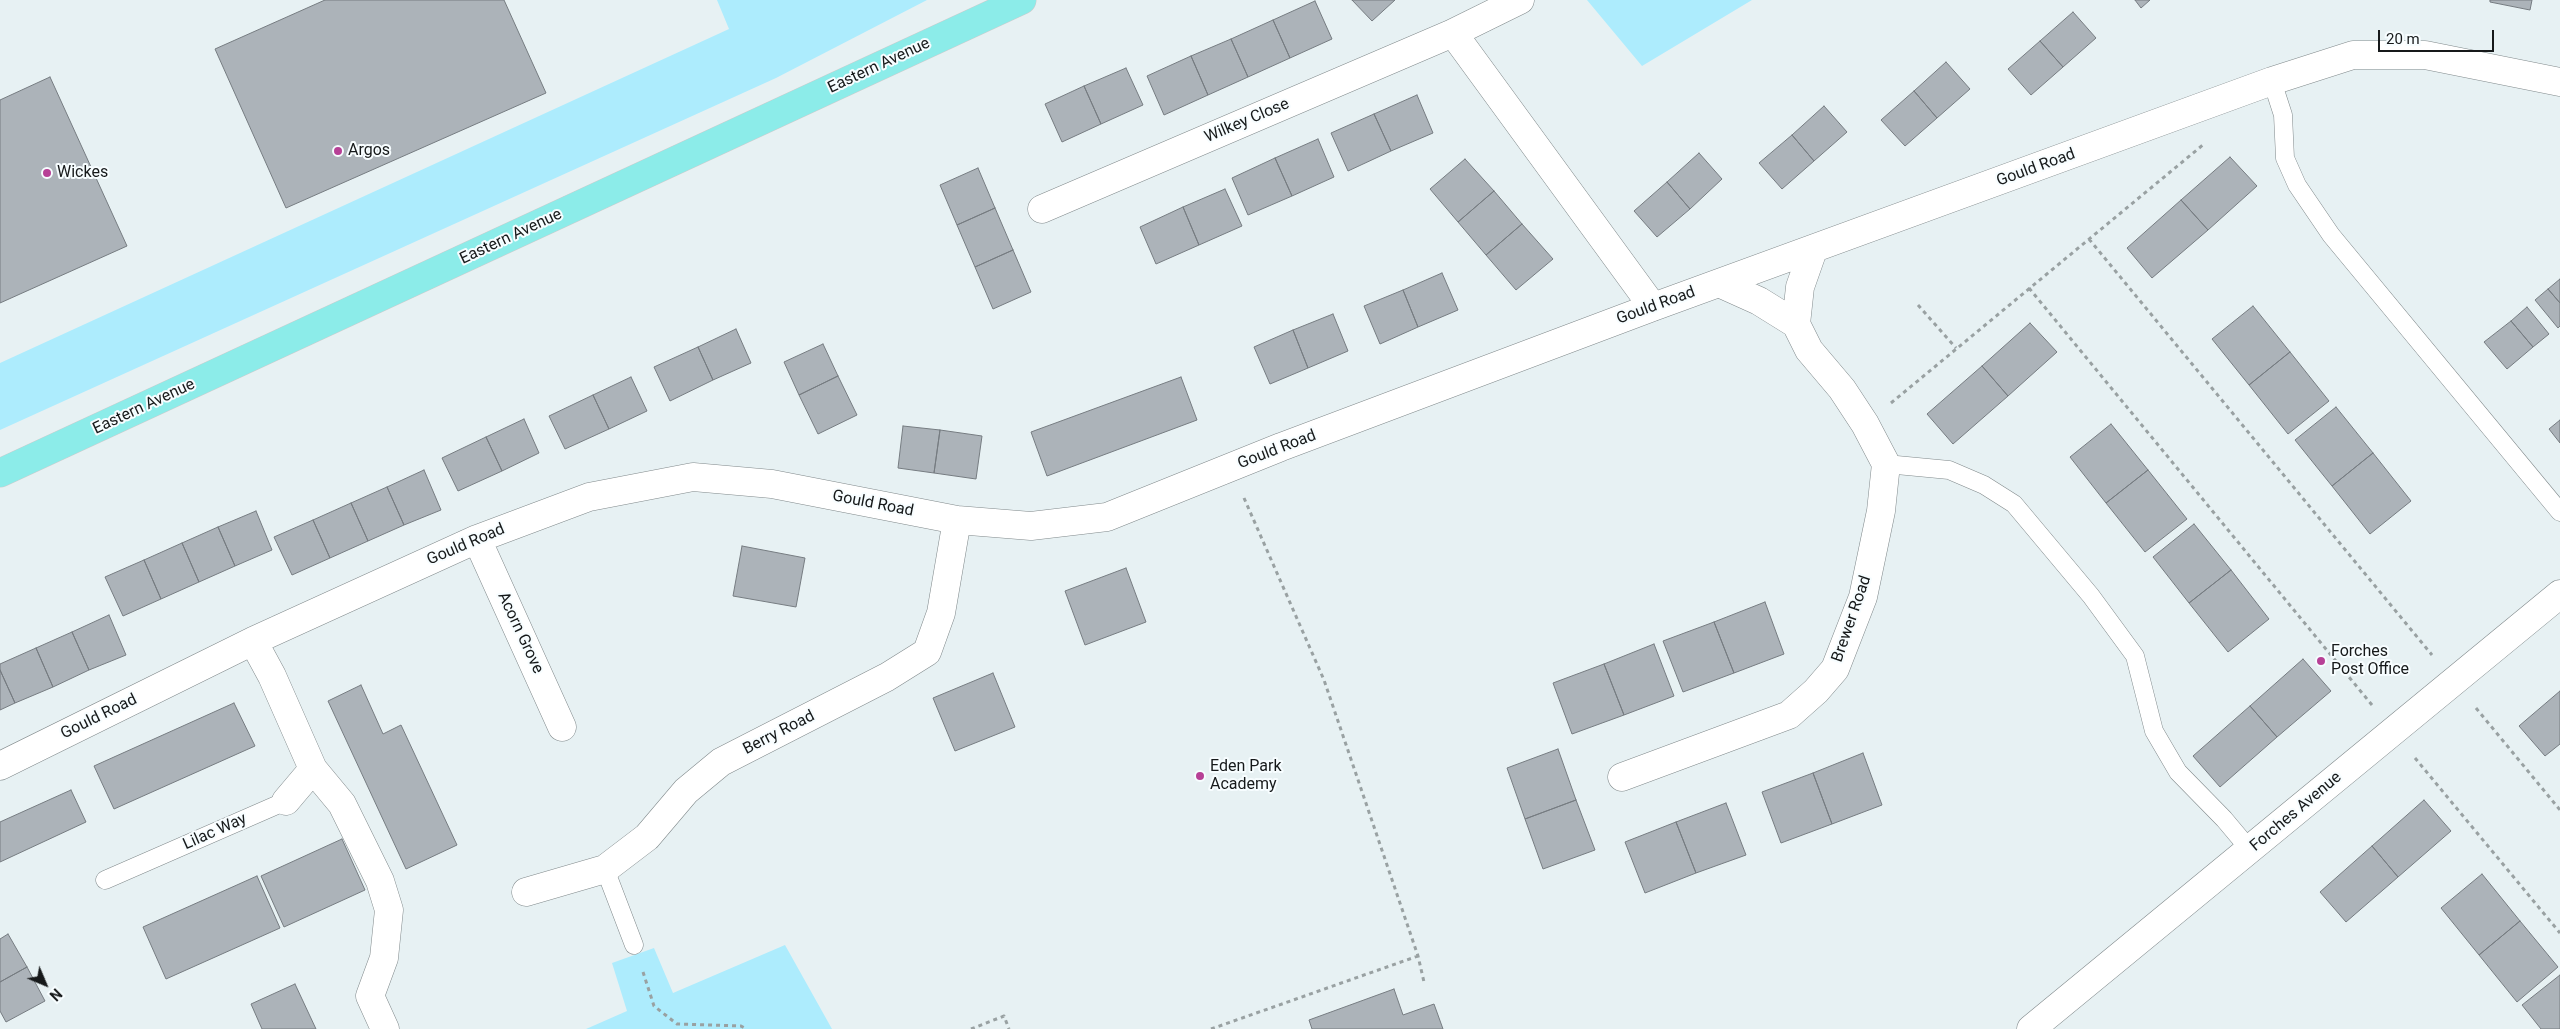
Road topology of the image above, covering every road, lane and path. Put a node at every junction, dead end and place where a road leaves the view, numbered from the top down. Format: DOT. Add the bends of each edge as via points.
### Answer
graph roads {
  1 [pos="1022,0"];
  2 [pos="1520,0"];
  3 [pos="1453,33"];
  4 [pos="2272,81"];
  5 [pos="2560,82"];
  6 [pos="2234,95"];
  7 [pos="1042,209"];
  8 [pos="2090,239"];
  9 [pos="1813,250"];
  10 [pos="1719,283"];
  11 [pos="2029,288"];
  12 [pos="1918,305"];
  13 [pos="1653,307"];
  14 [pos="1796,324"];
  15 [pos="1956,348"];
  16 [pos="1865,424"];
  17 [pos="1886,464"];
  18 [pos="1232,467"];
  19 [pos="0,473"];
  20 [pos="2560,512"];
  21 [pos="956,520"];
  22 [pos="477,538"];
  23 [pos="2560,594"];
  24 [pos="253,641"];
  25 [pos="2454,682"];
  26 [pos="562,727"];
  27 [pos="2394,731"];
  28 [pos="0,766"];
  29 [pos="313,769"];
  30 [pos="1622,777"];
  31 [pos="286,801"];
  32 [pos="2560,810"];
  33 [pos="2250,850"];
  34 [pos="605,869"];
  35 [pos="105,880"];
  36 [pos="526,892"];
  37 [pos="2560,932"];
  38 [pos="634,945"];
  39 [pos="1418,956"];
  40 [pos="1424,982"];
  41 [pos="384,1029"];
  42 [pos="746,1029"];
  43 [pos="971,1029"];
  44 [pos="1009,1029"];
  45 [pos="1212,1029"];
  46 [pos="2031,1029"];
  1 -- 19 [label="main road, Eastern Avenue"];
  2 -- 3 [label="street, Wilkey Close"];
  3 -- 7 [label="street, Wilkey Close"];
  3 -- 13 [label="street"];
  4 -- 5 [label="street, Gould Road" via="2352,55 2425,55"];
  4 -- 6 [label="street, Gould Road"];
  4 -- 20 [label="lane" via="2283,114 2285,158 2297,185 2331,235"];
  6 -- 8 [label="path" via="2212,138"];
  6 -- 9 [label="street, Gould Road"];
  8 -- 11 [label="path"];
  8 -- 25 [label="path"];
  9 -- 10 [label="street, Gould Road"];
  9 -- 14 [label="street" via="1800,287"];
  10 -- 13 [label="street, Gould Road"];
  10 -- 14 [label="street" via="1759,301"];
  11 -- 15 [label="path"];
  11 -- 27 [label="path"];
  12 -- 15 [label="path"];
  13 -- 18 [label="street, Gould Road"];
  14 -- 16 [label="street" via="1809,350 1842,389"];
  15 -- 16 [label="path"];
  16 -- 17 [label="street"];
  17 -- 30 [label="street, Brewer Road" via="1881,510 1863,597 1835,669 1789,715"];
  17 -- 33 [label="lane" via="1949,470 1984,485 2014,504 2091,596 2134,656 2154,731 2178,772"];
  18 -- 21 [label="street, Gould Road" via="1107,518 1031,526"];
  18 -- 39 [label="path" via="1324,680"];
  21 -- 22 [label="street, Gould Road" via="772,484 693,477 589,497"];
  21 -- 34 [label="street, Berry Road" via="942,613 927,652 887,677 721,762 686,791 647,837"];
  22 -- 24 [label="street, Gould Road"];
  22 -- 26 [label="street, Acorn Grove"];
  23 -- 25 [label="street, Forches Avenue"];
  24 -- 28 [label="street, Gould Road"];
  24 -- 29 [label="street"];
  25 -- 27 [label="street, Forches Avenue"];
  25 -- 32 [label="path"];
  27 -- 33 [label="street, Forches Avenue"];
  27 -- 37 [label="path"];
  29 -- 31 [label="street, Lilac Way"];
  29 -- 41 [label="street" via="342,804 380,881 389,910 384,958 370,996"];
  31 -- 35 [label="lane, Lilac Way"];
  33 -- 46 [label="street, Forches Avenue"];
  34 -- 36 [label="street, Berry Road"];
  34 -- 38 [label="lane"];
  38 -- 42 [label="path" via="654,1006 665,1015 677,1024 741,1026"];
  39 -- 40 [label="path"];
  39 -- 45 [label="path"];
  43 -- 44 [label="path" via="1004,1016"];
}
